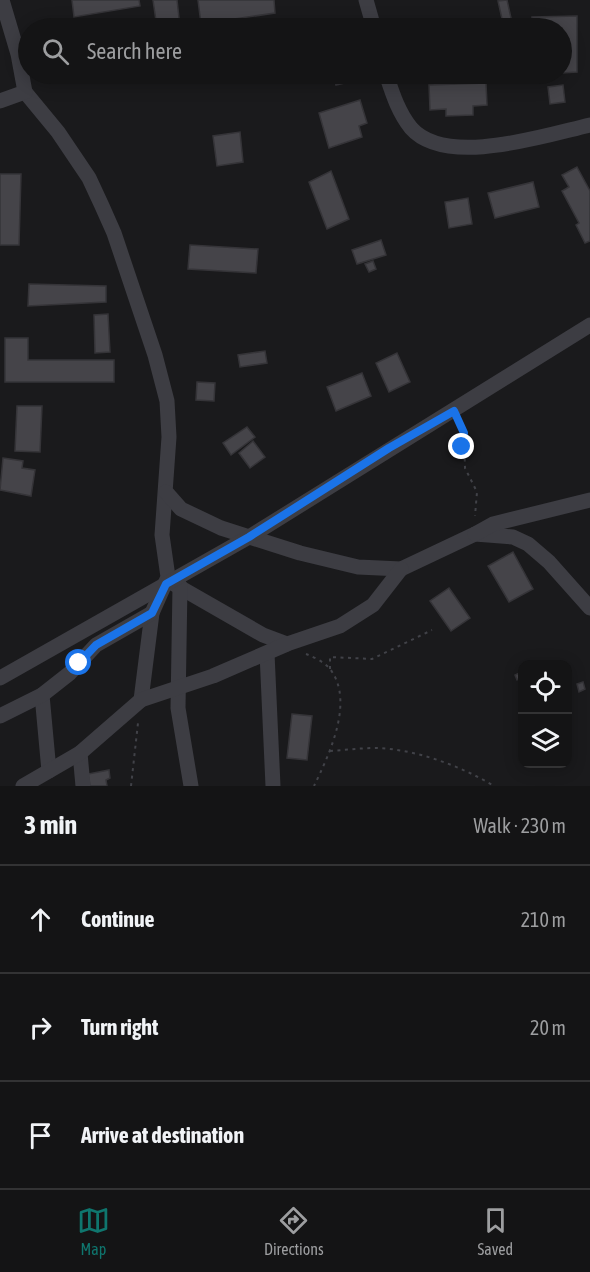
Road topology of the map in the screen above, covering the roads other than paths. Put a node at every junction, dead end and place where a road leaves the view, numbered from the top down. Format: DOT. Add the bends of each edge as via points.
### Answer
graph roads {
  1 [pos="2,0"];
  2 [pos="366,0"];
  3 [pos="371,18"];
  4 [pos="18,54"];
  5 [pos="24,84"];
  6 [pos="389,84"];
  7 [pos="25,92"];
  8 [pos="0,100"];
  9 [pos="590,126"];
  10 [pos="590,325"];
  11 [pos="166,492"];
  12 [pos="590,500"];
  13 [pos="475,534"];
  14 [pos="249,537"];
  15 [pos="401,569"];
  16 [pos="172,584"];
  17 [pos="590,608"];
  18 [pos="152,613"];
  19 [pos="287,644"];
  20 [pos="267,653"];
  21 [pos="0,678"];
  22 [pos="178,688"];
  23 [pos="42,695"];
  24 [pos="141,700"];
  25 [pos="0,716"];
  26 [pos="80,753"];
  27 [pos="49,771"];
  28 [pos="23,786"];
  29 [pos="83,786"];
  30 [pos="191,786"];
  31 [pos="273,786"];
  1 -- 4 [label="street"];
  2 -- 3 [label="street"];
  5 -- 7 [label="street"];
  6 -- 9 [label="street" via="412,129 429,141 457,147 497,146"];
  7 -- 8 [label="street"];
  7 -- 11 [label="street" via="89,178 114,233 167,401"];
  10 -- 14 [label="street"];
  11 -- 14 [label="street" via="193,516"];
  11 -- 16 [label="street" via="162,536"];
  12 -- 13 [label="street" via="493,524"];
  13 -- 15 [label="street"];
  13 -- 17 [label="street" via="513,537 528,544"];
  14 -- 15 [label="street" via="358,567"];
  14 -- 16 [label="street"];
  15 -- 19 [label="street" via="360,615 321,634"];
  16 -- 18 [label="street"];
  16 -- 19 [label="street" via="263,635"];
  16 -- 21 [label="street"];
  16 -- 22 [label="street"];
  18 -- 23 [label="street" via="96,645"];
  18 -- 24 [label="street"];
  19 -- 20 [label="street"];
  20 -- 22 [label="street"];
  20 -- 31 [label="street"];
  22 -- 24 [label="street"];
  22 -- 30 [label="street"];
  23 -- 25 [label="street"];
  23 -- 27 [label="street"];
  24 -- 26 [label="street"];
  26 -- 27 [label="street"];
  26 -- 29 [label="street"];
  27 -- 28 [label="street"];
}
